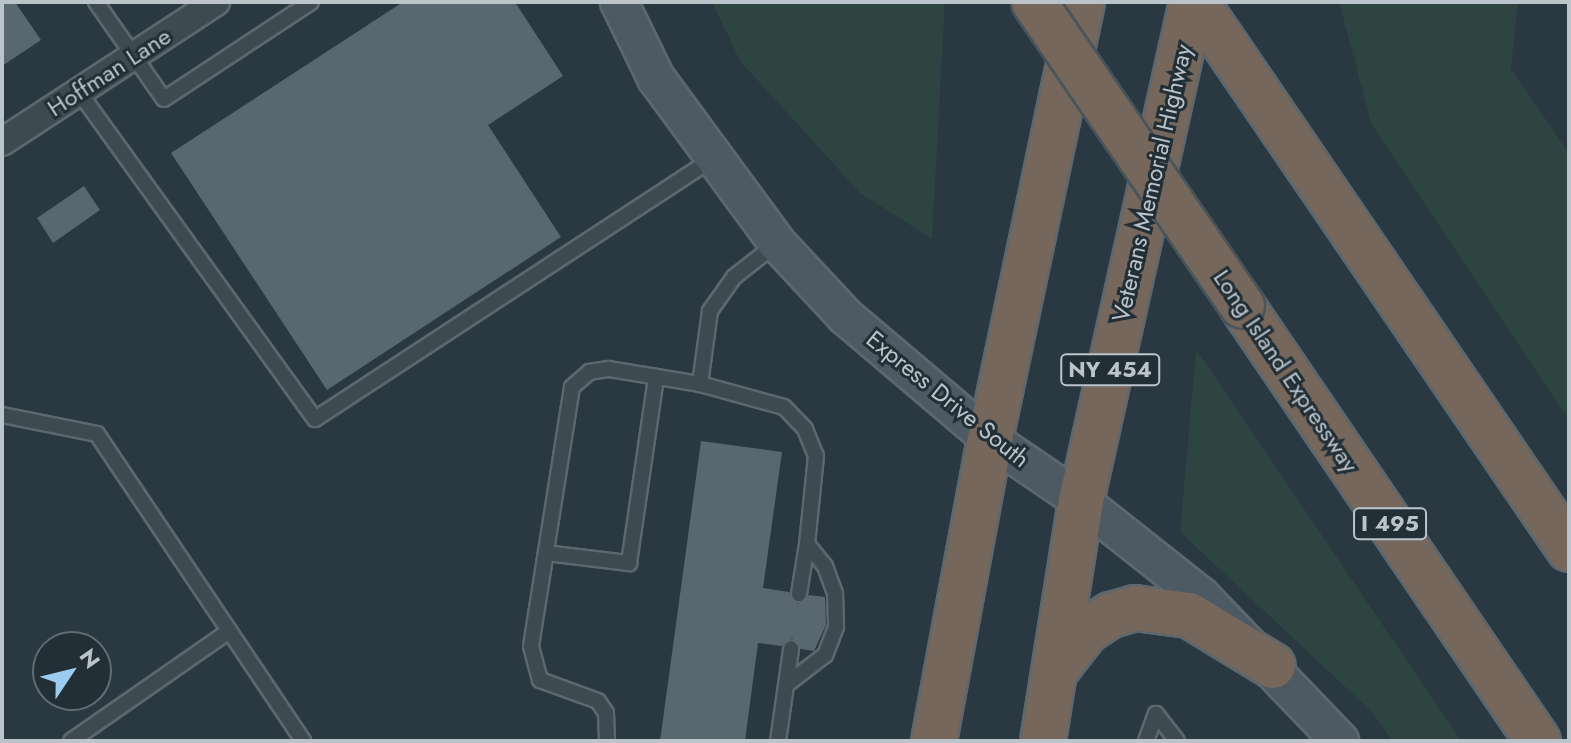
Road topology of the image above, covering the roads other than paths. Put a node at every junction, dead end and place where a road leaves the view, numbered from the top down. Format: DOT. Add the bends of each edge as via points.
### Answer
graph roads {
  1 [pos="96,2"];
  2 [pos="216,2"];
  3 [pos="311,2"];
  4 [pos="619,2"];
  5 [pos="1034,2"];
  6 [pos="1082,2"];
  7 [pos="1194,2"];
  8 [pos="136,55"];
  9 [pos="79,92"];
  10 [pos="2,142"];
  11 [pos="716,158"];
  12 [pos="777,243"];
  13 [pos="656,377"];
  14 [pos="700,384"];
  15 [pos="2,415"];
  16 [pos="990,439"];
  17 [pos="1081,501"];
  18 [pos="807,544"];
  19 [pos="1569,549"];
  20 [pos="546,553"];
  21 [pos="799,594"];
  22 [pos="229,631"];
  23 [pos="791,648"];
  24 [pos="1273,666"];
  25 [pos="1055,671"];
  26 [pos="786,685"];
  27 [pos="71,741"];
  28 [pos="303,741"];
  29 [pos="607,741"];
  30 [pos="778,741"];
  31 [pos="934,741"];
  32 [pos="1043,741"];
  33 [pos="1146,741"];
  34 [pos="1177,741"];
  35 [pos="1340,741"];
  36 [pos="1538,741"];
  1 -- 8 [label="lane"];
  2 -- 8 [label="street, Hoffman Lane"];
  3 -- 8 [label="lane" via="164,99"];
  4 -- 11 [label="main road, Express Drive South" via="656,78"];
  5 -- 36 [label="highway, Long Island Expressway / I 495, bridge"];
  6 -- 16 [label="highway"];
  7 -- 17 [label="highway, Veterans Memorial Highway / NY 454"];
  7 -- 19 [label="highway"];
  8 -- 9 [label="street, Hoffman Lane"];
  9 -- 10 [label="street, Hoffman Lane"];
  9 -- 11 [label="lane" via="315,419"];
  11 -- 12 [label="main road, Express Drive South"];
  12 -- 14 [label="lane" via="734,277 710,311"];
  12 -- 16 [label="main road, Express Drive South" via="845,316"];
  13 -- 14 [label="lane"];
  13 -- 20 [label="lane" via="609,369 589,372 572,387"];
  13 -- 20 [label="lane" via="629,563"];
  14 -- 18 [label="lane" via="784,407 805,429 816,456"];
  15 -- 22 [label="lane" via="97,434"];
  16 -- 17 [label="main road, Express Drive South"];
  16 -- 31 [label="highway"];
  17 -- 24 [label="main road, Express Drive South" via="1201,596"];
  17 -- 25 [label="highway, Veterans Memorial Highway / NY 454"];
  18 -- 21 [label="lane"];
  18 -- 26 [label="lane" via="825,566 835,594 836,627 825,655"];
  20 -- 29 [label="lane" via="533,663 540,680 598,701 606,713"];
  22 -- 27 [label="lane"];
  22 -- 28 [label="lane"];
  23 -- 26 [label="lane"];
  24 -- 25 [label="highway" via="1189,615 1135,608 1086,631"];
  24 -- 35 [label="main road, Express Drive South"];
  25 -- 32 [label="highway, Veterans Memorial Highway / NY 454"];
  26 -- 30 [label="lane"];
  33 -- 34 [label="lane" via="1156,714"];
}
